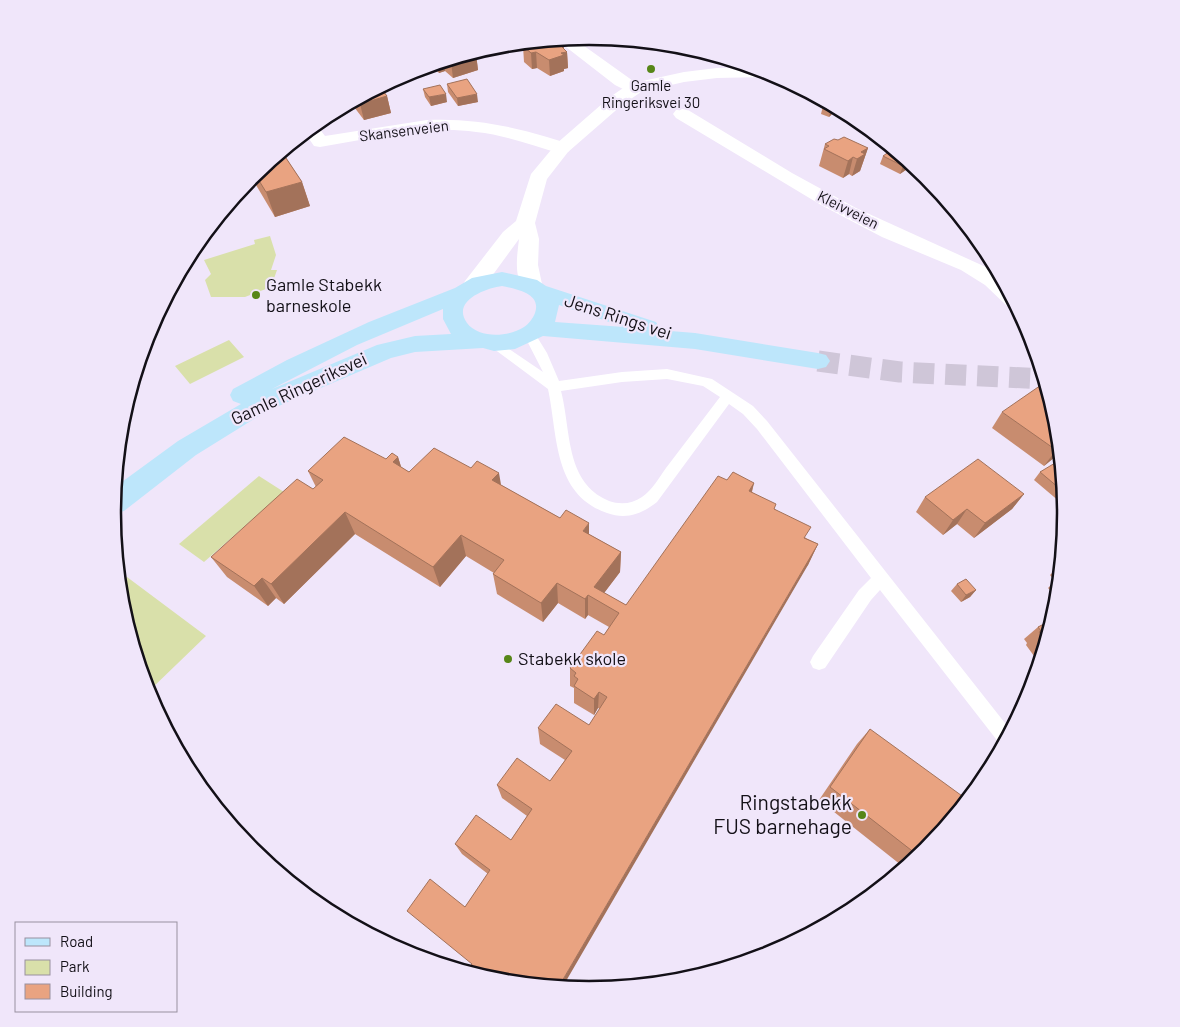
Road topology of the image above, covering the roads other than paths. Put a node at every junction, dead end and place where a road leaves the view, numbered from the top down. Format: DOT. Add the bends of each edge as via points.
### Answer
graph roads {
  1 [pos="573,46"];
  2 [pos="742,70"];
  3 [pos="635,88"];
  4 [pos="682,114"];
  5 [pos="315,135"];
  6 [pos="562,148"];
  7 [pos="524,223"];
  8 [pos="999,284"];
  9 [pos="536,288"];
  10 [pos="467,290"];
  11 [pos="534,332"];
  12 [pos="485,342"];
  13 [pos="695,342"];
  14 [pos="818,361"];
  15 [pos="554,387"];
  16 [pos="728,396"];
  17 [pos="124,474"];
  18 [pos="122,497"];
  19 [pos="881,579"];
  20 [pos="819,662"];
  21 [pos="1003,735"];
  1 -- 3 [label="street"];
  2 -- 3 [label="street" via="684,77"];
  3 -- 6 [label="street"];
  4 -- 8 [label="street, Kleivveien" via="764,166 902,238 976,268"];
  5 -- 6 [label="street, Skansenveien" via="320,142 438,124 463,124"];
  6 -- 7 [label="street" via="538,178"];
  7 -- 9 [label="street" via="529,239 527,265"];
  7 -- 10 [label="street"];
  9 -- 10 [label="main road" via="518,280 502,278 487,280"];
  9 -- 11 [label="main road" via="547,300 549,309 546,319"];
  9 -- 13 [label="main road, Jens Rings vei"];
  10 -- 12 [label="main road" via="454,304 452,315 456,326 465,335"];
  10 -- 17 [label="main road, Gamle Ringeriksvei" via="337,344 287,370 155,450"];
  11 -- 12 [label="main road" via="518,340"];
  11 -- 13 [label="main road, Jens Rings vei"];
  11 -- 15 [label="lane"];
  12 -- 15 [label="lane"];
  12 -- 18 [label="main road, Gamle Ringeriksvei" via="415,344 385,351 258,404 187,448"];
  13 -- 14 [label="main road, Jens Rings vei"];
  15 -- 16 [label="lane" via="666,374 708,382"];
  15 -- 16 [label="lane" via="576,484 591,500 602,506 630,511 652,498"];
  16 -- 19 [label="lane" via="762,425"];
  19 -- 20 [label="lane" via="865,595"];
  19 -- 21 [label="lane"];
}
